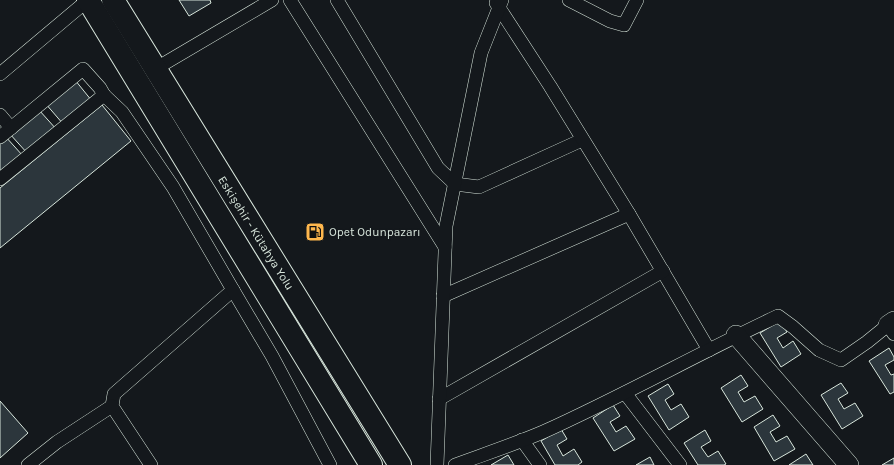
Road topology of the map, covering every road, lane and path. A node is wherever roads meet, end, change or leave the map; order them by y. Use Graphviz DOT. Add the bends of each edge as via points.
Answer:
graph roads {
  1 [pos="88,0"];
  2 [pos="114,0"];
  3 [pos="272,0"];
  4 [pos="290,0"];
  5 [pos="338,0"];
  6 [pos="569,0"];
  7 [pos="637,0"];
  8 [pos="498,2"];
  9 [pos="155,69"];
  10 [pos="0,74"];
  11 [pos="104,95"];
  12 [pos="0,115"];
  13 [pos="11,128"];
  14 [pos="0,137"];
  15 [pos="582,140"];
  16 [pos="0,179"];
  17 [pos="455,184"];
  18 [pos="629,214"];
  19 [pos="445,247"];
  20 [pos="662,271"];
  21 [pos="233,290"];
  22 [pos="443,296"];
  23 [pos="892,327"];
  24 [pos="736,335"];
  25 [pos="709,350"];
  26 [pos="624,393"];
  27 [pos="439,399"];
  28 [pos="112,406"];
  29 [pos="522,440"];
  30 [pos="28,465"];
  31 [pos="151,465"];
  32 [pos="330,465"];
  33 [pos="371,465"];
  34 [pos="400,465"];
  35 [pos="437,465"];
  36 [pos="455,465"];
  37 [pos="540,465"];
  38 [pos="680,465"];
  39 [pos="849,465"];
  1 -- 10 [label="street"];
  1 -- 33 [label="highway, Eskişehir - Kütahya Yolu"];
  2 -- 9 [label="highway, Eskişehir - Kütahya Yolu"];
  3 -- 9 [label="street"];
  4 -- 19 [label="street"];
  5 -- 17 [label="street" via="438,168"];
  6 -- 7 [label="street" via="610,21 624,25"];
  8 -- 15 [label="street"];
  8 -- 17 [label="street" via="481,53"];
  9 -- 34 [label="highway, Eskişehir - Kütahya Yolu"];
  11 -- 13 [label="street" via="83,69"];
  11 -- 16 [label="street"];
  11 -- 21 [label="street" via="122,112 174,187"];
  12 -- 13 [label="street"];
  13 -- 14 [label="street"];
  15 -- 17 [label="street" via="480,187"];
  15 -- 18 [label="street"];
  17 -- 19 [label="street" via="446,226"];
  18 -- 20 [label="street"];
  18 -- 22 [label="street"];
  19 -- 22 [label="street"];
  20 -- 25 [label="street"];
  20 -- 27 [label="street"];
  21 -- 28 [label="street" via="114,394"];
  21 -- 32 [label="street" via="272,356"];
  22 -- 27 [label="street"];
  23 -- 24 [label="street" via="841,360 819,350 778,316"];
  24 -- 25 [label="street"];
  24 -- 39 [label="street"];
  25 -- 26 [label="street"];
  26 -- 29 [label="street"];
  26 -- 38 [label="street"];
  27 -- 35 [label="street"];
  28 -- 30 [label="street" via="57,442"];
  28 -- 31 [label="street"];
  29 -- 36 [label="street"];
  29 -- 37 [label="street"];
}
